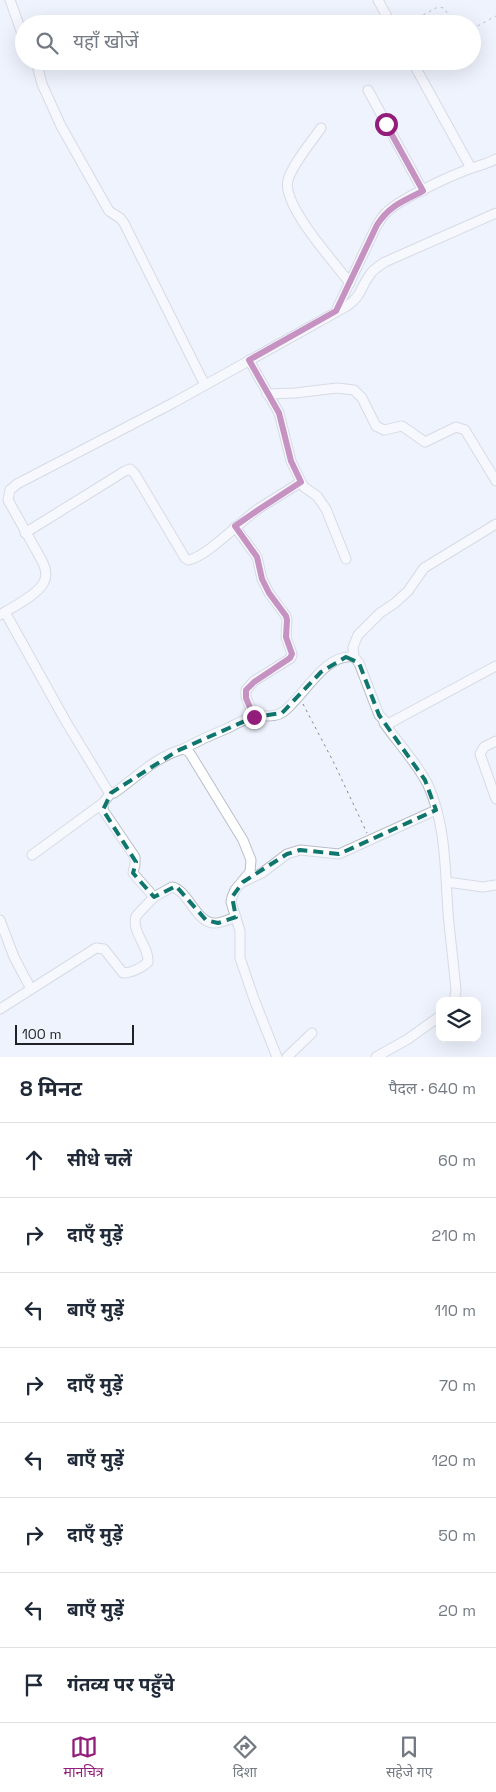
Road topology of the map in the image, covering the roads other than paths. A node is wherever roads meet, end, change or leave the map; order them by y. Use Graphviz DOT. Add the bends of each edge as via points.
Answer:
graph roads {
  1 [pos="10,0"];
  2 [pos="378,0"];
  3 [pos="15,15"];
  4 [pos="386,15"];
  5 [pos="38,70"];
  6 [pos="417,70"];
  7 [pos="368,90"];
  8 [pos="321,128"];
  9 [pos="496,159"];
  10 [pos="471,168"];
  11 [pos="423,191"];
  12 [pos="496,213"];
  13 [pos="350,283"];
  14 [pos="336,311"];
  15 [pos="249,360"];
  16 [pos="205,385"];
  17 [pos="267,394"];
  18 [pos="496,481"];
  19 [pos="301,482"];
  20 [pos="496,524"];
  21 [pos="235,526"];
  22 [pos="26,532"];
  23 [pos="346,559"];
  24 [pos="3,613"];
  25 [pos="354,657"];
  26 [pos="496,666"];
  27 [pos="254,717"];
  28 [pos="384,723"];
  29 [pos="496,741"];
  30 [pos="183,749"];
  31 [pos="111,793"];
  32 [pos="496,799"];
  33 [pos="104,803"];
  34 [pos="436,810"];
  35 [pos="32,855"];
  36 [pos="243,882"];
  37 [pos="447,882"];
  38 [pos="496,885"];
  39 [pos="154,897"];
  40 [pos="236,917"];
  41 [pos="0,920"];
  42 [pos="31,989"];
  43 [pos="455,997"];
  44 [pos="0,1009"];
  45 [pos="436,1019"];
  46 [pos="312,1033"];
  47 [pos="277,1057"];
  48 [pos="287,1057"];
  49 [pos="376,1057"];
  1 -- 3 [label="street"];
  2 -- 4 [label="street"];
  5 -- 16 [label="street" via="61,126 106,207 124,223"];
  6 -- 10 [label="street"];
  7 -- 11 [label="street"];
  8 -- 13 [label="street" via="292,171 287,188 297,213"];
  9 -- 10 [label="street" via="482,167"];
  10 -- 11 [label="street"];
  11 -- 13 [label="street" via="386,212"];
  12 -- 14 [label="street" via="385,262 368,276 359,295"];
  13 -- 14 [label="street"];
  14 -- 15 [label="street"];
  15 -- 16 [label="street"];
  15 -- 17 [label="street"];
  16 -- 22 [label="street" via="16,484 10,490 8,500"];
  17 -- 18 [label="street" via="337,388 354,390 362,398 376,426 384,430 402,426 426,442 456,427 461,428 468,434"];
  17 -- 19 [label="street" via="279,413 291,461"];
  19 -- 21 [label="street"];
  19 -- 23 [label="street" via="326,509"];
  20 -- 25 [label="street" via="424,568 408,592 358,635 353,647"];
  21 -- 22 [label="street" via="203,553 188,560 130,469"];
  21 -- 27 [label="street" via="257,557 265,586 286,616 286,637 292,654 246,690"];
  22 -- 24 [label="street" via="45,567 45,581 36,592"];
  24 -- 31 [label="street"];
  25 -- 27 [label="street" via="346,657 321,672 299,698 278,715"];
  25 -- 28 [label="street"];
  26 -- 28 [label="street" via="390,724"];
  27 -- 30 [label="street"];
  28 -- 34 [label="street" via="425,780"];
  29 -- 32 [label="street" via="484,747 480,754"];
  30 -- 31 [label="street" via="155,761"];
  30 -- 36 [label="street" via="188,751 248,851 251,866"];
  31 -- 33 [label="street"];
  33 -- 35 [label="street"];
  33 -- 39 [label="street" via="103,810 134,857 133,873"];
  34 -- 36 [label="street" via="339,854 293,851"];
  34 -- 37 [label="street" via="444,841"];
  36 -- 40 [label="street" via="232,897"];
  37 -- 38 [label="street" via="483,887"];
  37 -- 43 [label="street"];
  39 -- 40 [label="street" via="176,888 209,922 218,923"];
  39 -- 42 [label="street" via="135,920 148,955 146,964 123,973 104,949 96,948"];
  40 -- 47 [label="street" via="240,931 240,958"];
  41 -- 42 [label="street"];
  42 -- 44 [label="street"];
  45 -- 49 [label="street"];
  46 -- 48 [label="street"];
}
